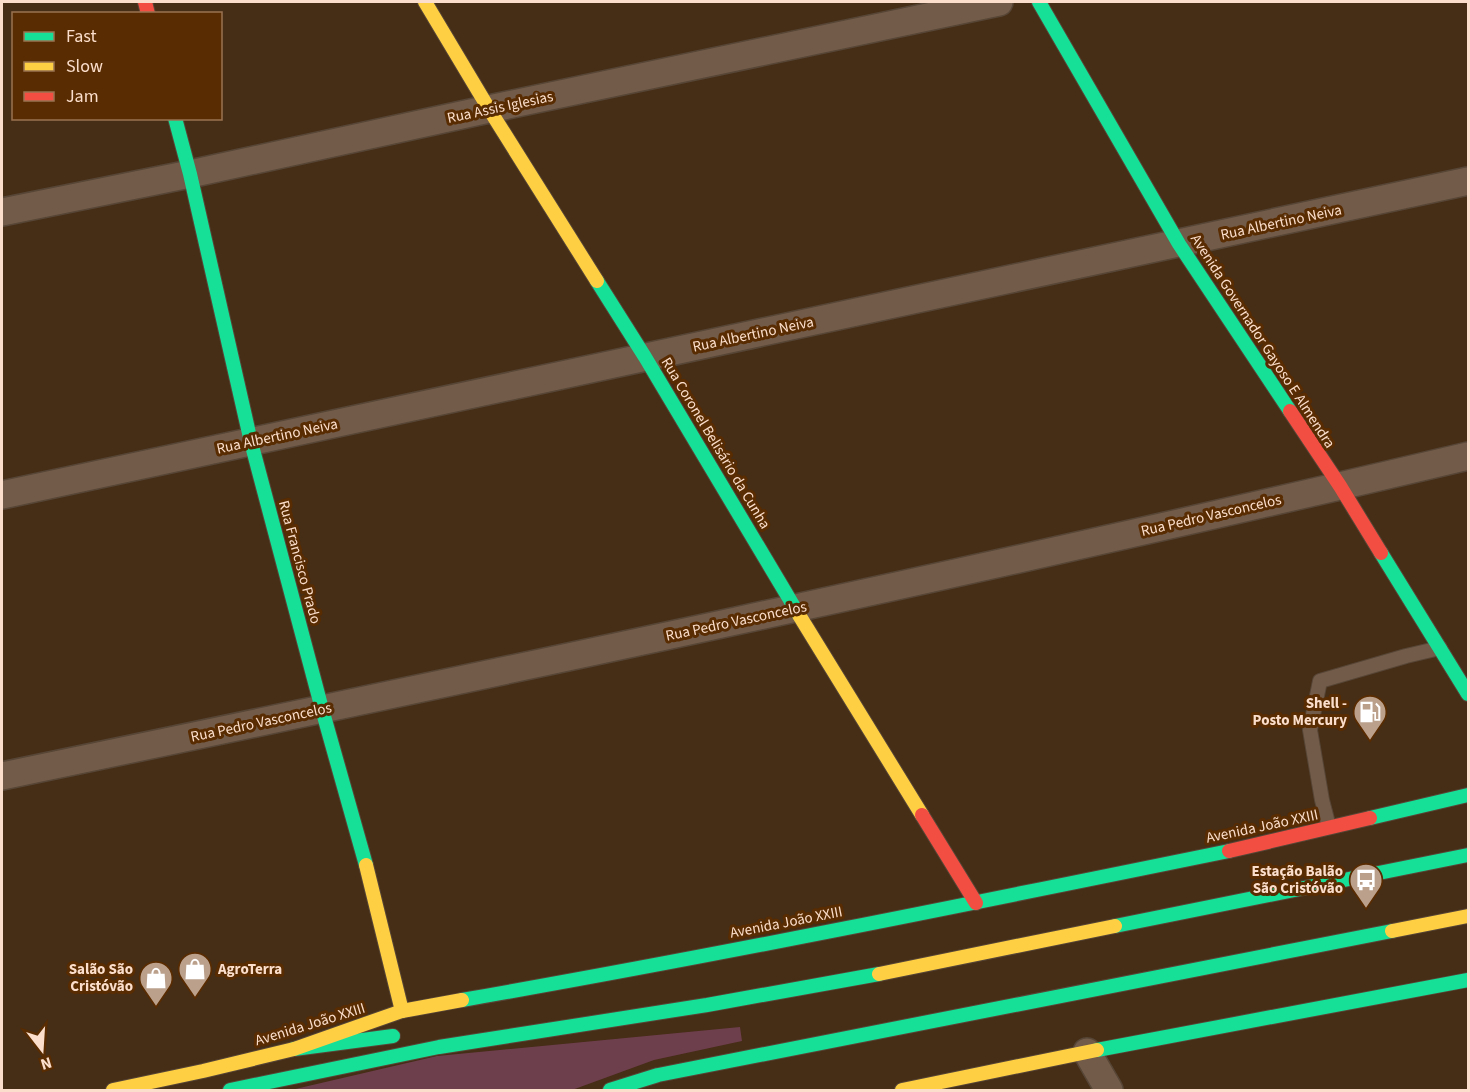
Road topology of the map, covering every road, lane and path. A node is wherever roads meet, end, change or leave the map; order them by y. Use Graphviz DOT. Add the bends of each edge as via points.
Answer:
graph roads {
  1 [pos="425,2"];
  2 [pos="999,2"];
  3 [pos="1039,2"];
  4 [pos="489,109"];
  5 [pos="176,120"];
  6 [pos="190,174"];
  7 [pos="1468,181"];
  8 [pos="2,212"];
  9 [pos="1179,244"];
  10 [pos="645,357"];
  11 [pos="251,442"];
  12 [pos="1468,456"];
  13 [pos="1340,486"];
  14 [pos="2,495"];
  15 [pos="795,608"];
  16 [pos="1440,648"];
  17 [pos="1468,694"];
  18 [pos="322,709"];
  19 [pos="2,776"];
  20 [pos="1468,795"];
  21 [pos="1329,828"];
  22 [pos="1468,855"];
  23 [pos="976,903"];
  24 [pos="1468,916"];
  25 [pos="1468,980"];
  26 [pos="402,1011"];
  27 [pos="542,1017"];
  28 [pos="588,1024"];
  29 [pos="407,1035"];
  30 [pos="294,1049"];
  31 [pos="1087,1052"];
  32 [pos="113,1090"];
  33 [pos="230,1090"];
  34 [pos="610,1090"];
  35 [pos="902,1090"];
  36 [pos="1109,1090"];
  1 -- 4 [label="street, Rua Coronel Belisário da Cunha"];
  2 -- 4 [label="street, Rua Assis Iglesias"];
  3 -- 9 [label="street, Avenida Governador Gayoso E Almendra"];
  4 -- 6 [label="street, Rua Assis Iglesias"];
  4 -- 10 [label="street, Rua Coronel Belisário da Cunha"];
  5 -- 6 [label="street, Rua Francisco Prado"];
  6 -- 8 [label="street, Rua Assis Iglesias"];
  6 -- 11 [label="street, Rua Francisco Prado"];
  7 -- 9 [label="street, Rua Albertino Neiva"];
  9 -- 10 [label="street, Rua Albertino Neiva"];
  9 -- 13 [label="street, Avenida Governador Gayoso E Almendra"];
  10 -- 11 [label="street, Rua Albertino Neiva"];
  10 -- 15 [label="street, Rua Coronel Belisário da Cunha"];
  11 -- 14 [label="street, Rua Albertino Neiva"];
  11 -- 18 [label="street, Rua Francisco Prado"];
  12 -- 13 [label="street, Rua Pedro Vasconcelos"];
  13 -- 15 [label="street, Rua Pedro Vasconcelos"];
  13 -- 16 [label="street, Avenida Governador Gayoso E Almendra"];
  15 -- 18 [label="street, Rua Pedro Vasconcelos"];
  15 -- 23 [label="street, Rua Coronel Belisário da Cunha"];
  16 -- 17 [label="street, Avenida Governador Gayoso E Almendra"];
  16 -- 21 [label="lane" via="1320,681 1310,730"];
  18 -- 19 [label="street, Rua Pedro Vasconcelos"];
  18 -- 26 [label="street, Rua Francisco Prado"];
  20 -- 21 [label="street, Avenida João XXIII"];
  21 -- 23 [label="street, Avenida João XXIII"];
  22 -- 28 [label="street" via="870,976"];
  23 -- 26 [label="street, Avenida João XXIII"];
  24 -- 34 [label="street" via="658,1074"];
  25 -- 31 [label="street"];
  26 -- 30 [label="street, Avenida João XXIII"];
  27 -- 28 [label="street"];
  28 -- 33 [label="street" via="439,1047"];
  29 -- 30 [label="street"];
  30 -- 32 [label="street, Avenida João XXIII"];
  31 -- 35 [label="street"];
  31 -- 36 [label="street"];
}
